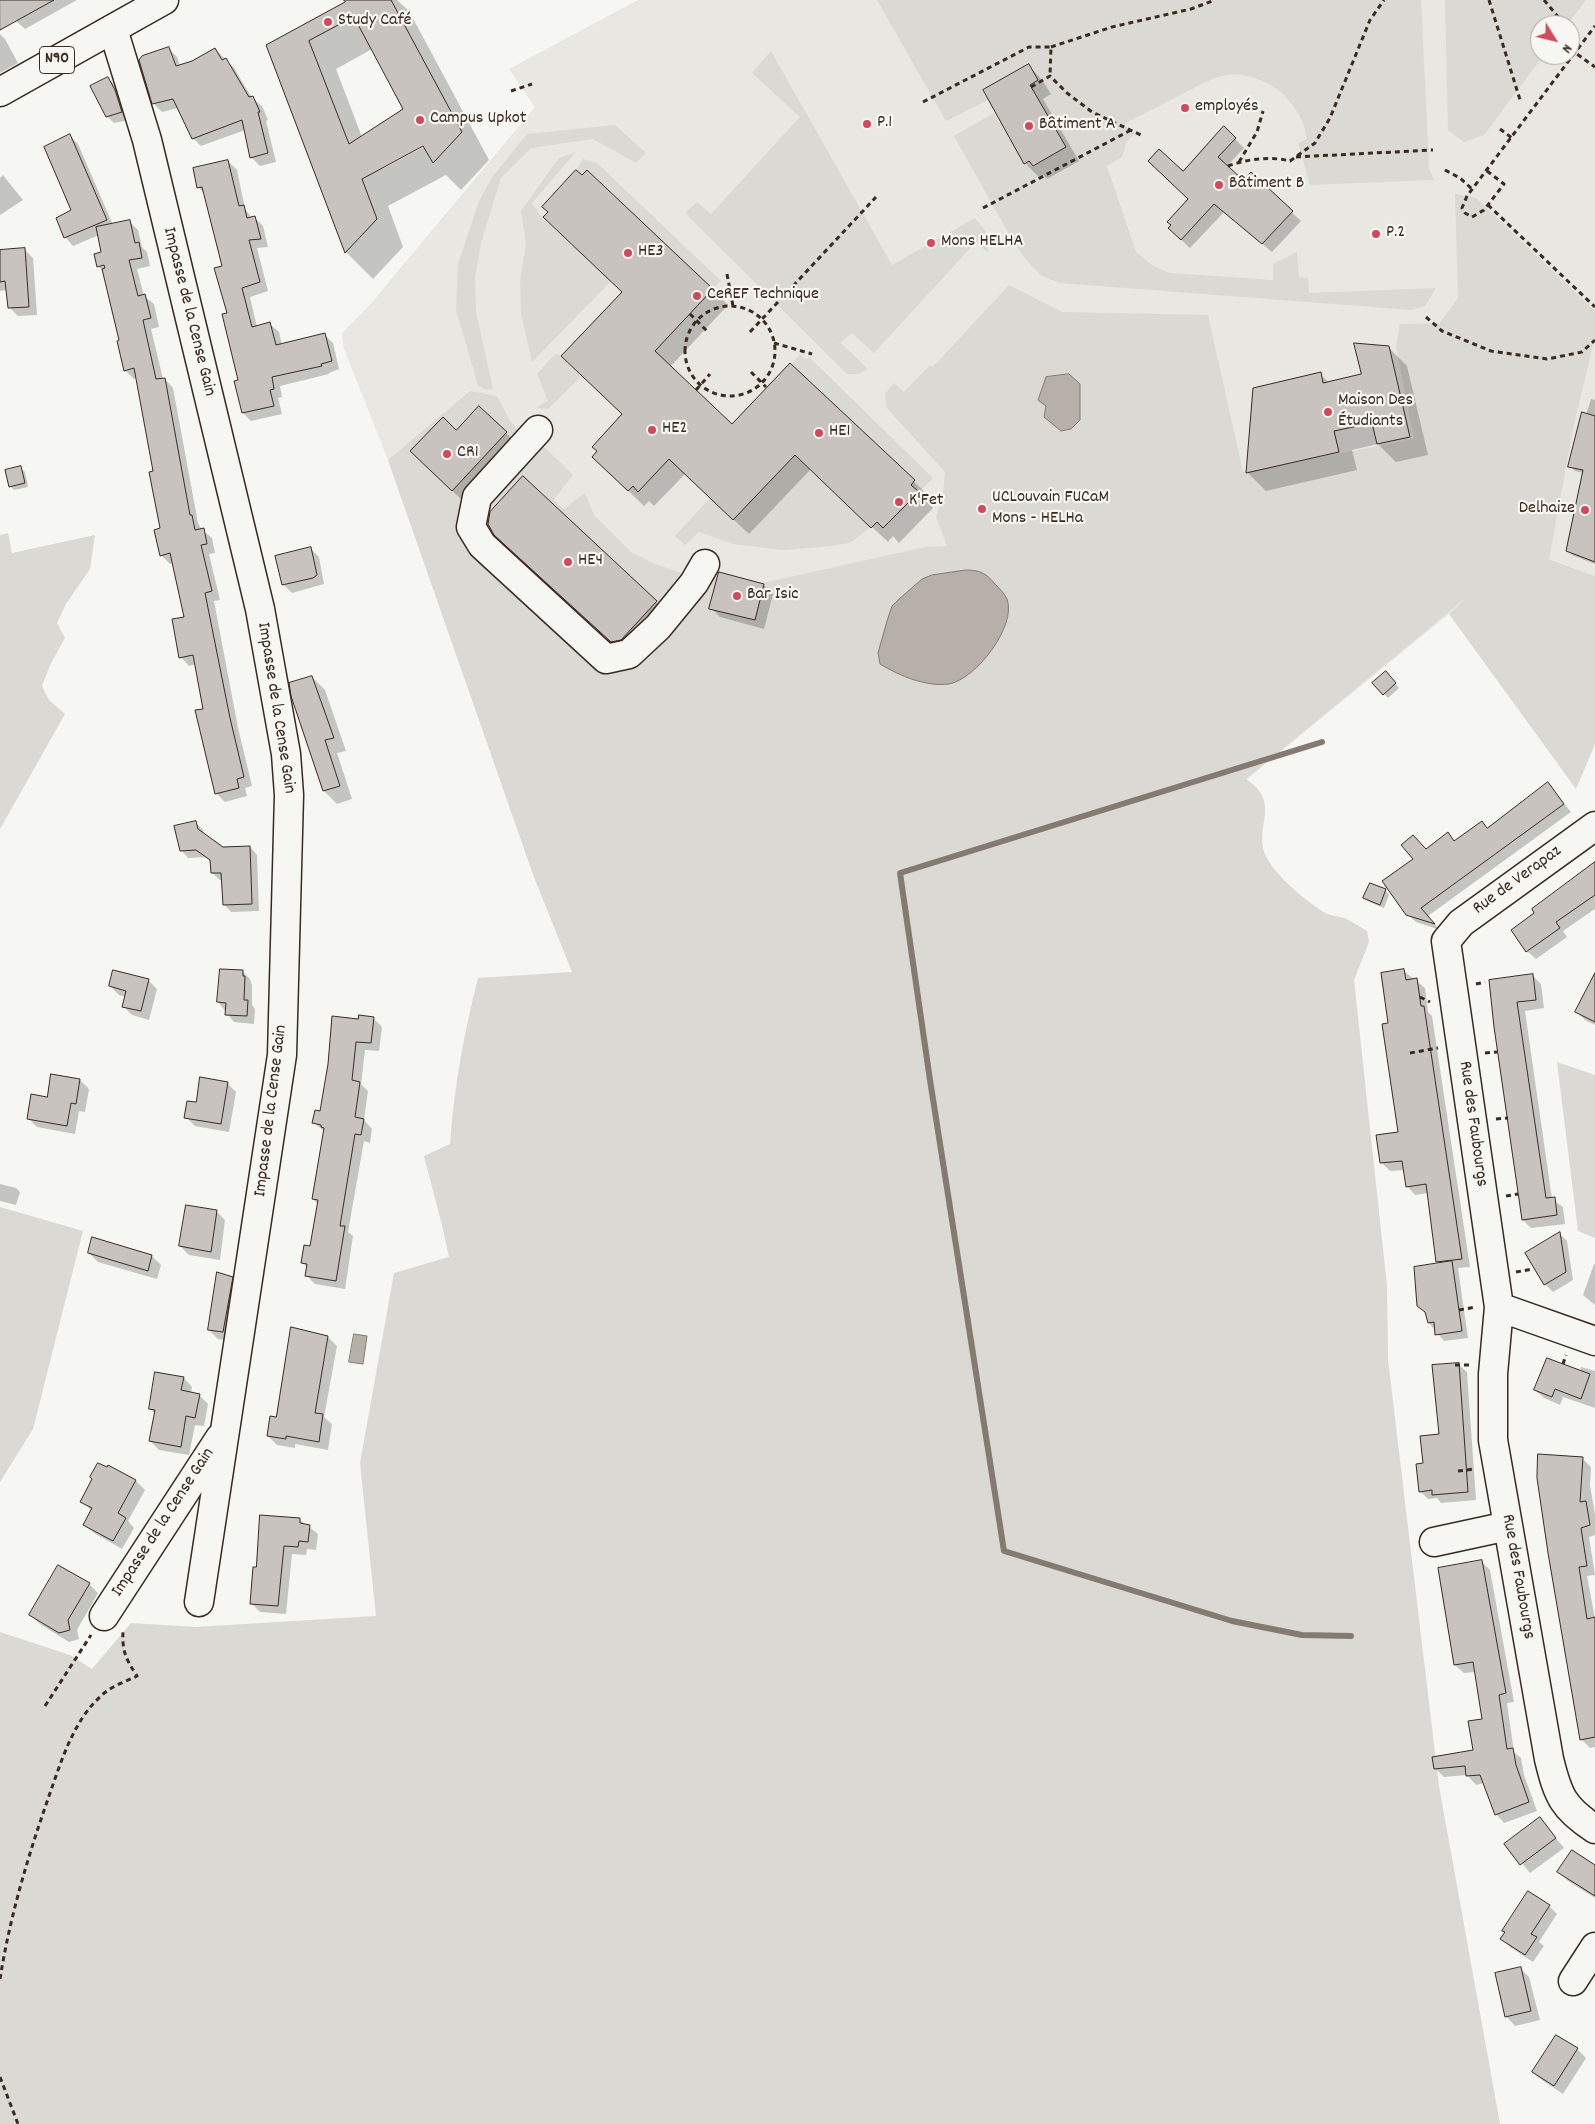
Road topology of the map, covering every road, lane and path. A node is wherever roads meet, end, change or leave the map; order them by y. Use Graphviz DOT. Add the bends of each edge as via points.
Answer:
graph roads {
  1 [pos="164,0"];
  2 [pos="1215,0"];
  3 [pos="1384,0"];
  4 [pos="1490,0"];
  5 [pos="1544,0"];
  6 [pos="1557,15"];
  7 [pos="1595,26"];
  8 [pos="113,29"];
  9 [pos="1580,46"];
  10 [pos="1051,48"];
  11 [pos="1580,56"];
  12 [pos="1566,65"];
  13 [pos="1595,67"];
  14 [pos="1050,76"];
  15 [pos="532,84"];
  16 [pos="1031,87"];
  17 [pos="512,90"];
  18 [pos="0,92"];
  19 [pos="923,102"];
  20 [pos="1521,103"];
  21 [pos="1263,111"];
  22 [pos="1500,129"];
  23 [pos="1131,130"];
  24 [pos="1143,136"];
  25 [pos="1512,138"];
  26 [pos="1433,150"];
  27 [pos="1295,157"];
  28 [pos="1239,162"];
  29 [pos="1228,166"];
  30 [pos="1445,170"];
  31 [pos="1486,171"];
  32 [pos="1472,189"];
  33 [pos="876,197"];
  34 [pos="1488,205"];
  35 [pos="982,208"];
  36 [pos="727,274"];
  37 [pos="733,306"];
  38 [pos="1595,307"];
  39 [pos="690,314"];
  40 [pos="1426,317"];
  41 [pos="762,319"];
  42 [pos="697,320"];
  43 [pos="750,332"];
  44 [pos="709,333"];
  45 [pos="1595,340"];
  46 [pos="774,343"];
  47 [pos="812,354"];
  48 [pos="751,372"];
  49 [pos="710,374"];
  50 [pos="762,383"];
  51 [pos="699,385"];
  52 [pos="766,387"];
  53 [pos="696,390"];
  54 [pos="538,430"];
  55 [pos="704,564"];
  56 [pos="1595,826"];
  57 [pos="1446,941"];
  58 [pos="1460,1044"];
  59 [pos="1410,1053"];
  60 [pos="1499,1308"];
  61 [pos="1595,1341"];
  62 [pos="225,1430"];
  63 [pos="1508,1526"];
  64 [pos="1434,1542"];
  65 [pos="199,1602"];
  66 [pos="113,1622"];
  67 [pos="45,1706"];
  68 [pos="1595,1829"];
  69 [pos="1595,1948"];
  70 [pos="0,1979"];
  71 [pos="1573,1981"];
  72 [pos="0,2076"];
  73 [pos="18,2124"];
  1 -- 8 [label="street, N90"];
  2 -- 10 [label="path" via="1191,9 1112,27"];
  3 -- 27 [label="path" via="1370,20 1330,118 1315,143"];
  4 -- 20 [label="path"];
  5 -- 6 [label="path"];
  7 -- 9 [label="path"];
  8 -- 18 [label="street, N90"];
  8 -- 62 [label="street, Impasse de la Cense Gain" via="147,140 260,609 286,754 282,1054"];
  10 -- 14 [label="path"];
  10 -- 19 [label="path" via="1029,47"];
  11 -- 13 [label="path"];
  12 -- 25 [label="path"];
  14 -- 16 [label="path"];
  14 -- 23 [label="path" via="1092,112"];
  15 -- 17 [label="path"];
  21 -- 28 [label="path" via="1257,132"];
  22 -- 25 [label="path"];
  23 -- 24 [label="path"];
  23 -- 35 [label="path"];
  25 -- 31 [label="path"];
  26 -- 27 [label="path"];
  27 -- 28 [label="path" via="1290,161 1277,158"];
  28 -- 29 [label="path"];
  30 -- 32 [label="path"];
  31 -- 32 [label="path"];
  31 -- 34 [label="path" via="1504,184"];
  32 -- 34 [label="path" via="1463,203 1465,213 1477,215"];
  33 -- 41 [label="path"];
  34 -- 38 [label="path"];
  36 -- 37 [label="path"];
  37 -- 41 [label="path" via="748,309"];
  37 -- 42 [label="path" via="711,310"];
  39 -- 42 [label="path"];
  40 -- 45 [label="path" via="1442,331 1491,351 1547,359 1582,352"];
  41 -- 43 [label="path"];
  41 -- 46 [label="path"];
  42 -- 44 [label="path"];
  42 -- 51 [label="path" via="686,338 684,351 691,376"];
  46 -- 47 [label="path"];
  46 -- 50 [label="path" via="773,365"];
  48 -- 50 [label="path"];
  49 -- 51 [label="path"];
  50 -- 51 [label="path" via="753,391 732,397 710,393"];
  50 -- 52 [label="path"];
  51 -- 53 [label="path"];
  54 -- 55 [label="street" via="477,497 471,527 482,545 606,659 629,654 658,627 694,583"];
  56 -- 57 [label="street, Rue de Verapaz" via="1461,923"];
  57 -- 58 [label="street, Rue des Faubourgs"];
  58 -- 59 [label="path"];
  58 -- 60 [label="street, Rue des Faubourgs"];
  60 -- 61 [label="street"];
  60 -- 63 [label="street, Rue des Faubourgs" via="1493,1440"];
  62 -- 65 [label="street, Impasse de la Cense Gain"];
  62 -- 66 [label="street, Impasse de la Cense Gain"];
  63 -- 64 [label="street"];
  63 -- 68 [label="street, Rue des Faubourgs" via="1555,1785 1563,1802 1578,1818"];
  66 -- 67 [label="path"];
  66 -- 70 [label="path" via="126,1660 137,1676 113,1686 100,1696 75,1730 60,1764 20,1887"];
  69 -- 71 [label="street"];
  72 -- 73 [label="path"];
}
